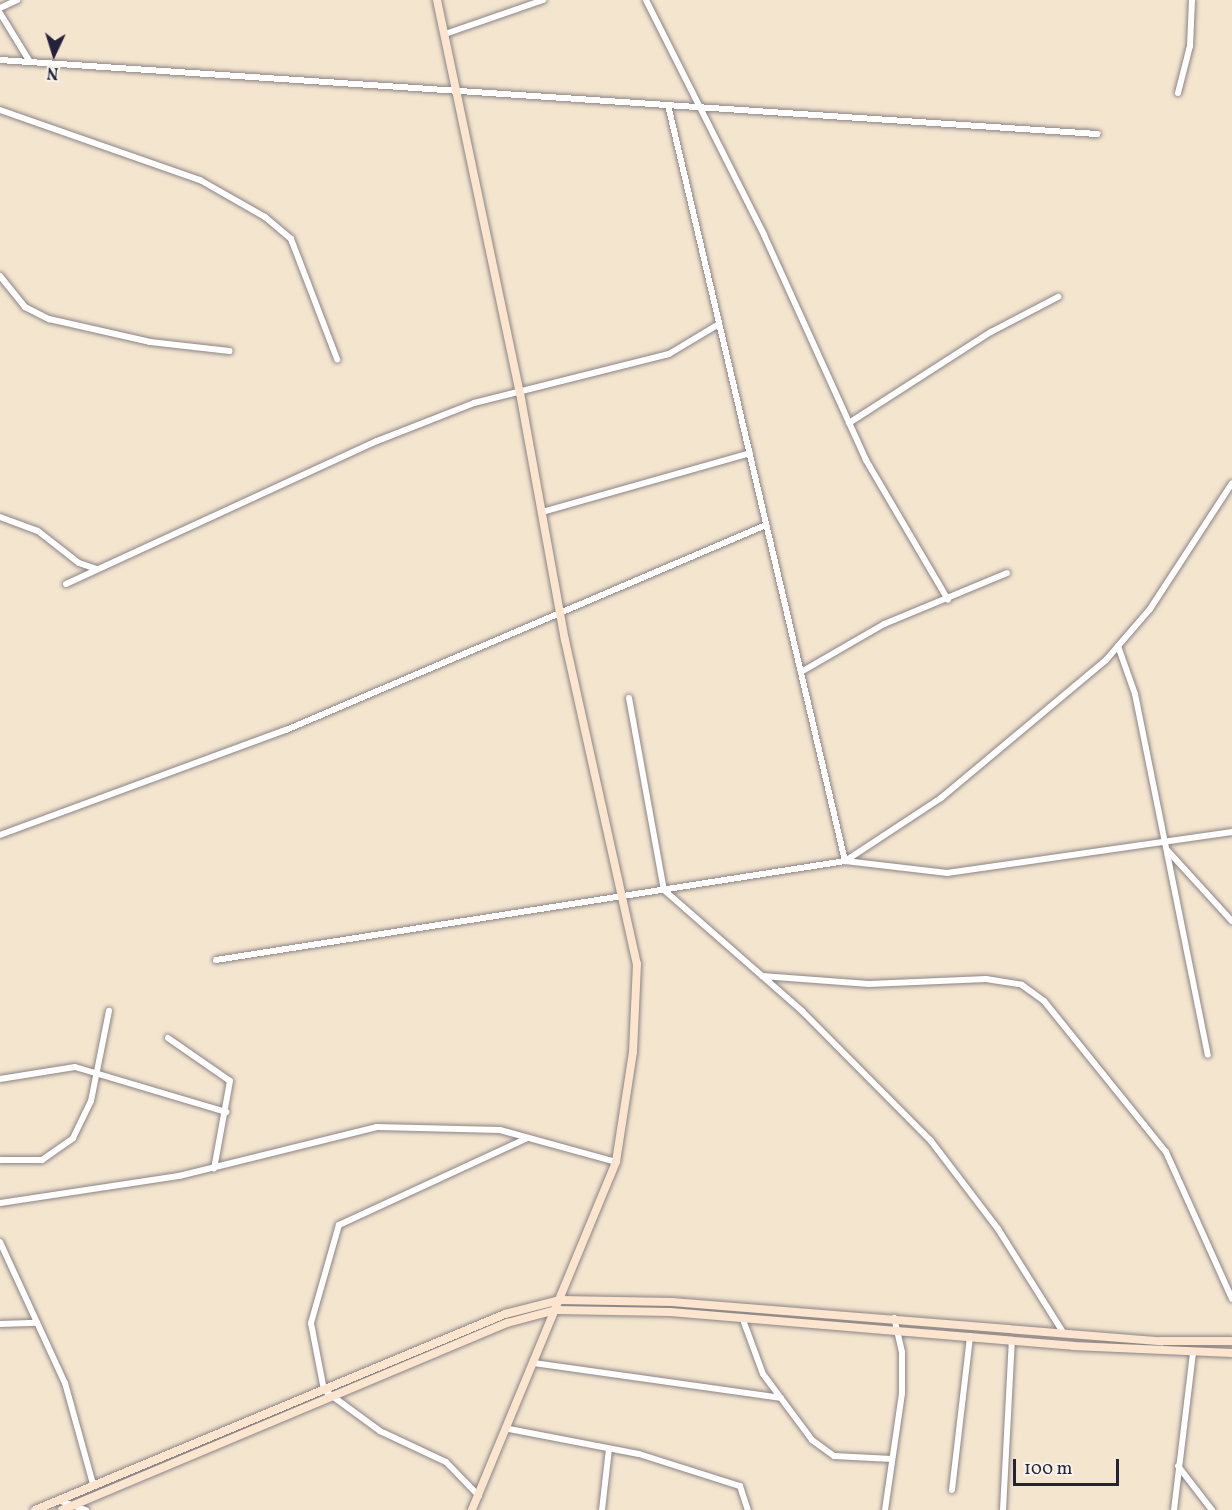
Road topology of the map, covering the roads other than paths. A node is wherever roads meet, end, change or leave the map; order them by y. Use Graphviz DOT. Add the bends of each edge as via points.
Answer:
graph roads {
  1 [pos="17,0"];
  2 [pos="438,0"];
  3 [pos="543,0"];
  4 [pos="646,0"];
  5 [pos="1192,0"];
  6 [pos="0,8"];
  7 [pos="0,13"];
  8 [pos="445,34"];
  9 [pos="0,60"];
  10 [pos="30,62"];
  11 [pos="457,90"];
  12 [pos="1178,93"];
  13 [pos="668,105"];
  14 [pos="701,107"];
  15 [pos="0,110"];
  16 [pos="1098,134"];
  17 [pos="0,276"];
  18 [pos="1058,297"];
  19 [pos="719,324"];
  20 [pos="229,351"];
  21 [pos="337,358"];
  22 [pos="520,393"];
  23 [pos="849,423"];
  24 [pos="750,453"];
  25 [pos="1232,483"];
  26 [pos="542,512"];
  27 [pos="0,517"];
  28 [pos="766,525"];
  29 [pos="96,569"];
  30 [pos="1007,573"];
  31 [pos="66,584"];
  32 [pos="948,600"];
  33 [pos="560,611"];
  34 [pos="1118,646"];
  35 [pos="801,672"];
  36 [pos="629,698"];
  37 [pos="1232,832"];
  38 [pos="0,835"];
  39 [pos="1164,839"];
  40 [pos="1167,850"];
  41 [pos="845,861"];
  42 [pos="664,890"];
  43 [pos="620,896"];
  44 [pos="1232,921"];
  45 [pos="216,960"];
  46 [pos="761,975"];
  47 [pos="109,1011"];
  48 [pos="168,1038"];
  49 [pos="1208,1055"];
  50 [pos="95,1073"];
  51 [pos="0,1079"];
  52 [pos="226,1112"];
  53 [pos="528,1138"];
  54 [pos="0,1160"];
  55 [pos="616,1162"];
  56 [pos="214,1168"];
  57 [pos="0,1203"];
  58 [pos="0,1242"];
  59 [pos="1232,1299"];
  60 [pos="560,1300"];
  61 [pos="556,1310"];
  62 [pos="742,1317"];
  63 [pos="894,1317"];
  64 [pos="37,1323"];
  65 [pos="0,1324"];
  66 [pos="900,1328"];
  67 [pos="1064,1334"];
  68 [pos="970,1335"];
  69 [pos="1012,1339"];
  70 [pos="1232,1341"];
  71 [pos="1193,1352"];
  72 [pos="1232,1353"];
  73 [pos="533,1363"];
  74 [pos="324,1390"];
  75 [pos="333,1398"];
  76 [pos="781,1398"];
  77 [pos="509,1429"];
  78 [pos="609,1449"];
  79 [pos="892,1459"];
  80 [pos="1178,1466"];
  81 [pos="93,1484"];
  82 [pos="952,1490"];
  83 [pos="479,1496"];
  84 [pos="58,1500"];
  85 [pos="66,1508"];
  86 [pos="35,1510"];
  87 [pos="86,1510"];
  88 [pos="472,1510"];
  89 [pos="602,1510"];
  90 [pos="748,1510"];
  91 [pos="885,1510"];
  92 [pos="1003,1510"];
  93 [pos="1174,1510"];
  94 [pos="1212,1510"];
  1 -- 6 [label="street"];
  2 -- 8 [label="main road"];
  3 -- 8 [label="street"];
  4 -- 14 [label="street"];
  5 -- 12 [label="street" via="1190,46"];
  7 -- 10 [label="street"];
  8 -- 11 [label="main road"];
  9 -- 10 [label="street"];
  10 -- 11 [label="street"];
  11 -- 13 [label="street"];
  11 -- 22 [label="main road"];
  13 -- 14 [label="street"];
  13 -- 19 [label="street"];
  14 -- 16 [label="street"];
  14 -- 23 [label="street"];
  15 -- 21 [label="street" via="200,180 265,217 291,239"];
  17 -- 20 [label="street" via="25,307 49,319 150,342"];
  18 -- 23 [label="street" via="991,332"];
  19 -- 22 [label="street" via="669,354"];
  19 -- 24 [label="street"];
  22 -- 26 [label="main road"];
  22 -- 29 [label="street" via="474,403 376,441"];
  23 -- 32 [label="street"];
  24 -- 26 [label="street"];
  24 -- 28 [label="street"];
  25 -- 34 [label="street" via="1150,609"];
  26 -- 33 [label="main road"];
  27 -- 29 [label="street" via="38,531 79,563"];
  28 -- 33 [label="street"];
  28 -- 35 [label="street"];
  29 -- 31 [label="street"];
  30 -- 32 [label="street"];
  32 -- 35 [label="street" via="884,624"];
  33 -- 38 [label="street" via="286,730"];
  33 -- 43 [label="main road"];
  34 -- 39 [label="street" via="1135,694"];
  34 -- 41 [label="street" via="1011,743 901,828"];
  35 -- 41 [label="street"];
  36 -- 42 [label="street"];
  37 -- 39 [label="street"];
  39 -- 40 [label="street"];
  39 -- 41 [label="street" via="947,873"];
  40 -- 44 [label="street"];
  40 -- 49 [label="street"];
  41 -- 42 [label="street"];
  42 -- 43 [label="street"];
  42 -- 46 [label="street"];
  43 -- 45 [label="street"];
  43 -- 55 [label="main road" via="637,964 637,1005"];
  46 -- 59 [label="street" via="869,984 986,979 1022,985 1044,1001 1166,1152"];
  46 -- 67 [label="street" via="931,1141 998,1229"];
  47 -- 50 [label="street"];
  48 -- 52 [label="street" via="230,1081"];
  50 -- 51 [label="street" via="62,1067"];
  50 -- 52 [label="street"];
  50 -- 54 [label="street" via="91,1101 73,1138 42,1160"];
  52 -- 56 [label="street"];
  53 -- 55 [label="street"];
  53 -- 56 [label="street" via="500,1130 377,1127"];
  53 -- 74 [label="street" via="339,1225 311,1323"];
  55 -- 60 [label="main road"];
  56 -- 57 [label="street"];
  58 -- 64 [label="street"];
  60 -- 61 [label="main road"];
  60 -- 63 [label="main road"];
  60 -- 74 [label="main road" via="505,1314"];
  61 -- 62 [label="main road"];
  61 -- 73 [label="main road"];
  61 -- 75 [label="main road" via="507,1323"];
  62 -- 66 [label="main road"];
  62 -- 76 [label="street" via="750,1349"];
  63 -- 66 [label="street"];
  63 -- 67 [label="main road"];
  64 -- 65 [label="street"];
  64 -- 81 [label="street" via="65,1383"];
  66 -- 68 [label="main road"];
  66 -- 79 [label="street" via="902,1393"];
  67 -- 70 [label="main road"];
  68 -- 69 [label="main road"];
  68 -- 82 [label="street"];
  69 -- 71 [label="main road"];
  69 -- 92 [label="street"];
  71 -- 72 [label="main road"];
  71 -- 80 [label="street"];
  73 -- 76 [label="street"];
  73 -- 77 [label="main road"];
  74 -- 75 [label="street"];
  74 -- 81 [label="main road"];
  75 -- 83 [label="street" via="380,1431 446,1462"];
  75 -- 85 [label="main road"];
  76 -- 79 [label="street" via="812,1440 834,1456"];
  77 -- 78 [label="street"];
  77 -- 83 [label="main road"];
  78 -- 89 [label="street"];
  78 -- 90 [label="street" via="740,1486"];
  79 -- 91 [label="street"];
  80 -- 93 [label="street"];
  80 -- 94 [label="street"];
  81 -- 84 [label="main road"];
  83 -- 88 [label="main road"];
  84 -- 85 [label="street"];
  84 -- 86 [label="main road"];
  85 -- 87 [label="street"];
}
